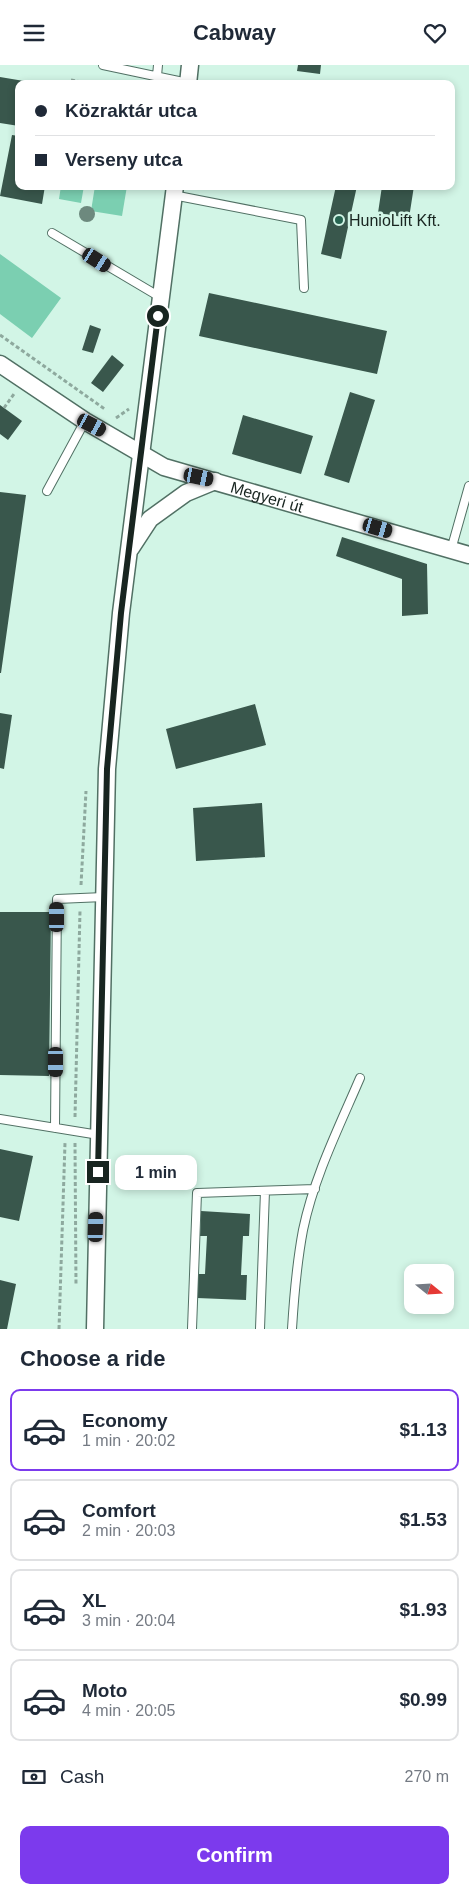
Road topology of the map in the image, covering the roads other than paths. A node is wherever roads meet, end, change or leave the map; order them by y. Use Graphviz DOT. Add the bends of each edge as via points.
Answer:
graph roads {
  1 [pos="103,65"];
  2 [pos="158,65"];
  3 [pos="190,65"];
  4 [pos="157,76"];
  5 [pos="175,80"];
  6 [pos="188,80"];
  7 [pos="174,191"];
  8 [pos="52,233"];
  9 [pos="304,289"];
  10 [pos="160,297"];
  11 [pos="0,364"];
  12 [pos="85,421"];
  13 [pos="140,451"];
  14 [pos="215,481"];
  15 [pos="469,486"];
  16 [pos="47,491"];
  17 [pos="451,550"];
  18 [pos="128,552"];
  19 [pos="469,555"];
  20 [pos="104,897"];
  21 [pos="360,1078"];
  22 [pos="0,1119"];
  23 [pos="56,1128"];
  24 [pos="99,1135"];
  25 [pos="315,1189"];
  26 [pos="265,1191"];
  27 [pos="95,1329"];
  28 [pos="192,1329"];
  29 [pos="260,1329"];
  30 [pos="292,1329"];
  1 -- 4 [label="lane"];
  2 -- 4 [label="lane"];
  3 -- 6 [label="street"];
  4 -- 5 [label="lane"];
  7 -- 9 [label="lane" via="301,220"];
  7 -- 10 [label="street"];
  8 -- 10 [label="lane"];
  10 -- 13 [label="street"];
  11 -- 12 [label="street, Megyeri út"];
  12 -- 13 [label="street, Megyeri út"];
  12 -- 16 [label="lane"];
  13 -- 14 [label="street, Megyeri út" via="164,467"];
  13 -- 18 [label="street"];
  14 -- 17 [label="street, Megyeri út"];
  14 -- 18 [label="street" via="186,493 150,519"];
  15 -- 17 [label="lane"];
  17 -- 19 [label="street, Megyeri út"];
  18 -- 20 [label="street" via="107,769"];
  20 -- 23 [label="lane" via="57,899"];
  20 -- 24 [label="street"];
  21 -- 25 [label="lane"];
  22 -- 23 [label="lane"];
  23 -- 24 [label="lane"];
  24 -- 27 [label="street"];
  25 -- 26 [label="lane"];
  25 -- 30 [label="lane" via="304,1229"];
  26 -- 28 [label="lane" via="196,1193"];
  26 -- 29 [label="lane"];
}
